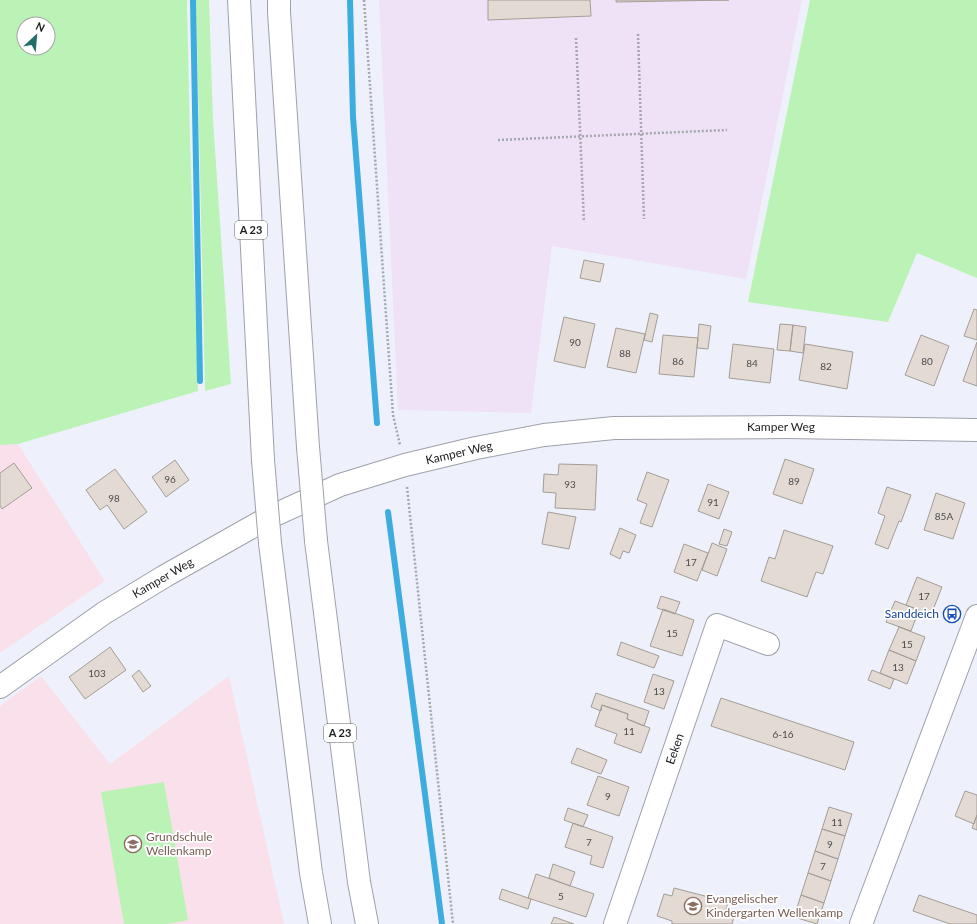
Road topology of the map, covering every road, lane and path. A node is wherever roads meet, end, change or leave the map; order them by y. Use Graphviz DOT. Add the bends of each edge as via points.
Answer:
graph roads {
  1 [pos="239,0"];
  2 [pos="279,0"];
  3 [pos="364,0"];
  4 [pos="638,34"];
  5 [pos="576,38"];
  6 [pos="728,130"];
  7 [pos="642,134"];
  8 [pos="581,137"];
  9 [pos="498,140"];
  10 [pos="644,219"];
  11 [pos="584,222"];
  12 [pos="977,430"];
  13 [pos="404,465"];
  14 [pos="977,616"];
  15 [pos="768,644"];
  16 [pos="0,686"];
  17 [pos="320,924"];
  18 [pos="367,924"];
  19 [pos="454,924"];
  20 [pos="614,924"];
  21 [pos="861,924"];
  1 -- 17 [label="main road, A 23, bridge" via="263,460 270,543 311,873"];
  2 -- 18 [label="main road, A 23, bridge" via="316,541 359,882"];
  3 -- 13 [label="path" via="393,415"];
  4 -- 7 [label="path"];
  5 -- 8 [label="path"];
  6 -- 7 [label="path"];
  7 -- 8 [label="path"];
  7 -- 10 [label="path"];
  8 -- 9 [label="path"];
  8 -- 11 [label="path"];
  12 -- 13 [label="main road, Kamper Weg" via="614,428 544,435"];
  13 -- 16 [label="main road, Kamper Weg" via="340,485 266,519 104,613"];
  13 -- 19 [label="path"];
  14 -- 21 [label="main road"];
  15 -- 20 [label="main road, Eeken" via="717,626"];
}
